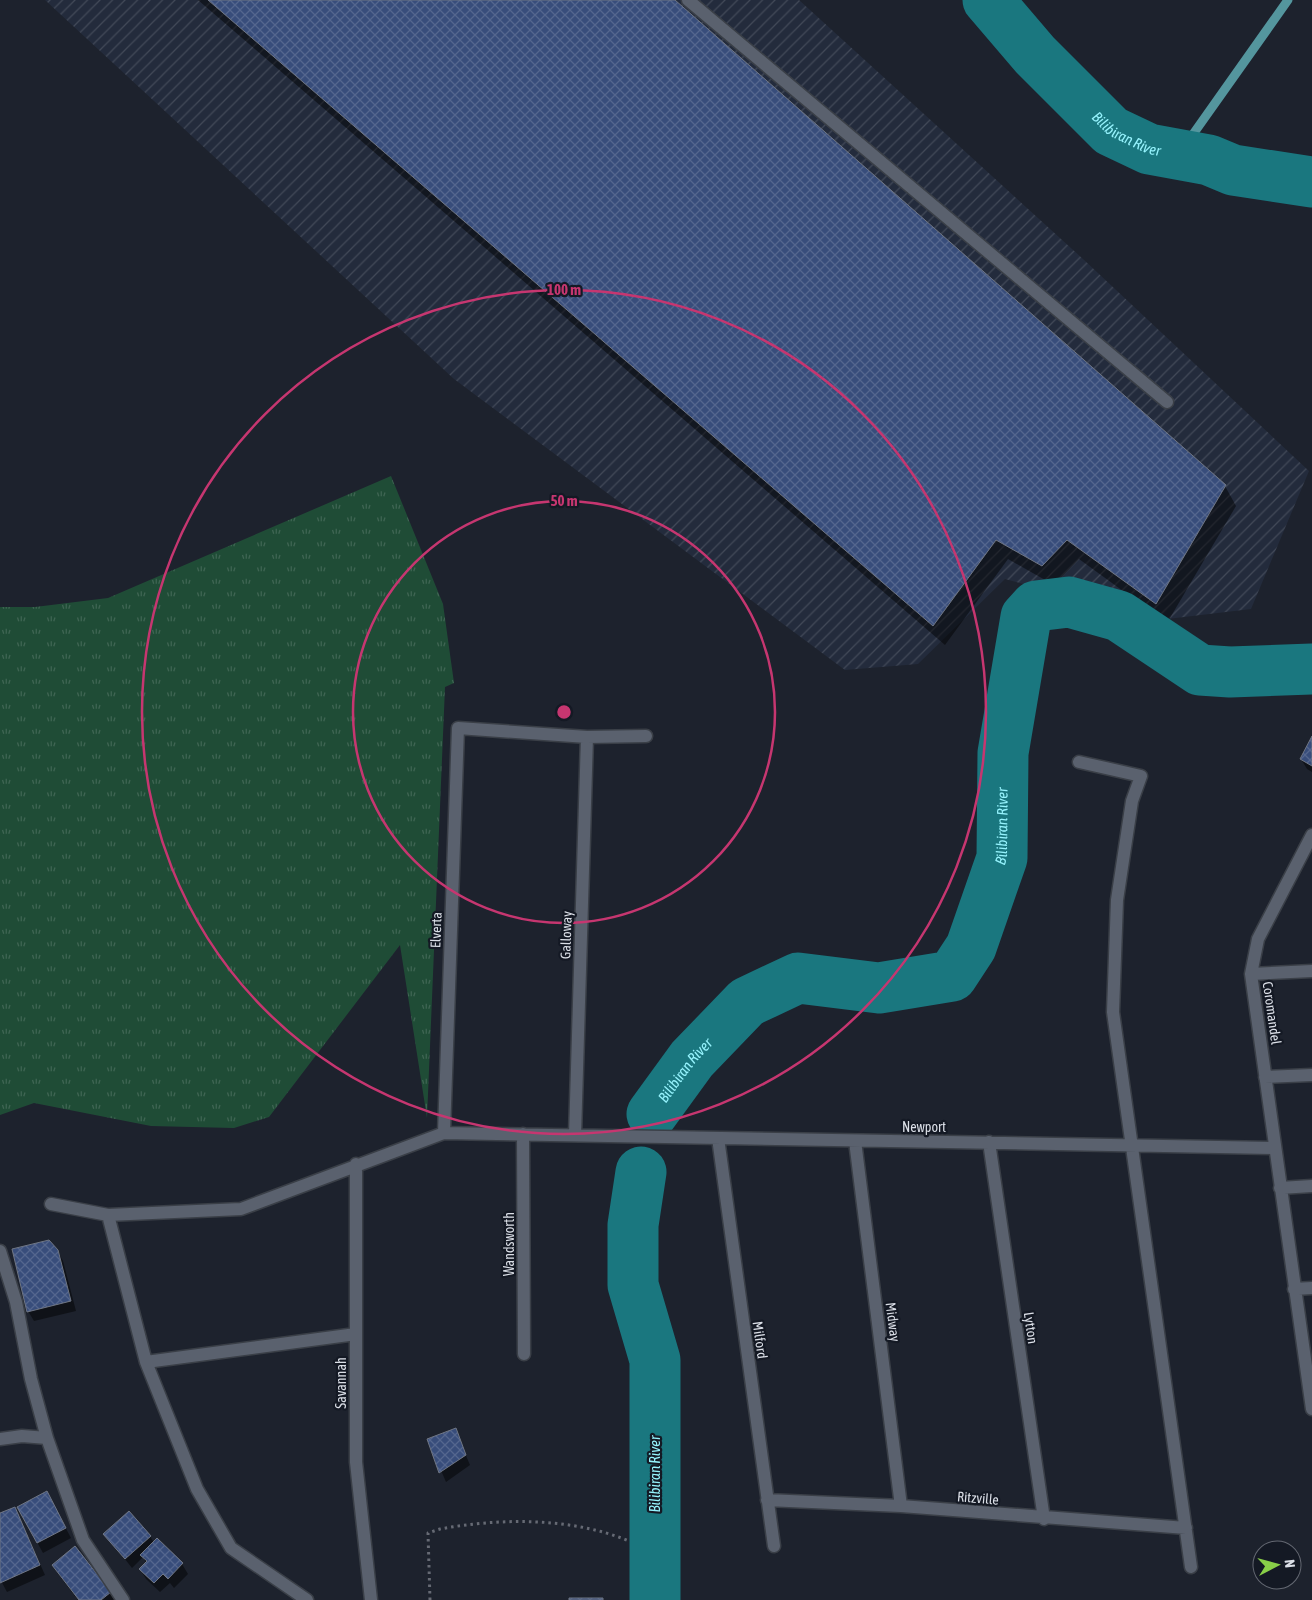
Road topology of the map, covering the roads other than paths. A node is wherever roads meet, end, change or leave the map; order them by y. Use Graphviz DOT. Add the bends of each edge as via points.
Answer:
graph roads {
  1 [pos="688,0"];
  2 [pos="1167,402"];
  3 [pos="646,736"];
  4 [pos="588,737"];
  5 [pos="1079,762"];
  6 [pos="1312,835"];
  7 [pos="1312,858"];
  8 [pos="1299,859"];
  9 [pos="1312,971"];
  10 [pos="1251,974"];
  11 [pos="1312,1075"];
  12 [pos="1265,1077"];
  13 [pos="444,1133"];
  14 [pos="523,1134"];
  15 [pos="575,1135"];
  16 [pos="718,1138"];
  17 [pos="854,1141"];
  18 [pos="988,1142"];
  19 [pos="1130,1146"];
  20 [pos="1274,1148"];
  21 [pos="356,1164"];
  22 [pos="1312,1186"];
  23 [pos="1280,1188"];
  24 [pos="51,1204"];
  25 [pos="108,1215"];
  26 [pos="0,1251"];
  27 [pos="1312,1288"];
  28 [pos="1294,1289"];
  29 [pos="356,1334"];
  30 [pos="524,1354"];
  31 [pos="146,1362"];
  32 [pos="1310,1389"];
  33 [pos="1312,1409"];
  34 [pos="47,1438"];
  35 [pos="0,1439"];
  36 [pos="767,1500"];
  37 [pos="901,1506"];
  38 [pos="1044,1519"];
  39 [pos="1186,1528"];
  40 [pos="774,1546"];
  41 [pos="1192,1567"];
  42 [pos="123,1600"];
  43 [pos="307,1600"];
  44 [pos="371,1600"];
  1 -- 2 [label="street"];
  3 -- 4 [label="street"];
  4 -- 13 [label="street, Elverta" via="458,728"];
  4 -- 15 [label="street, Galloway"];
  5 -- 19 [label="street" via="1141,776 1132,801 1117,900 1113,1012"];
  6 -- 8 [label="street, Coromandel"];
  7 -- 8 [label="street"];
  8 -- 10 [label="street, Coromandel" via="1258,939"];
  9 -- 10 [label="street"];
  10 -- 12 [label="street, Coromandel"];
  11 -- 12 [label="street"];
  12 -- 20 [label="street, Coromandel"];
  13 -- 14 [label="street, Newport"];
  13 -- 21 [label="street"];
  14 -- 15 [label="street, Newport"];
  14 -- 30 [label="street, Wandsworth"];
  15 -- 16 [label="street, Newport"];
  16 -- 17 [label="street, Newport"];
  16 -- 36 [label="street, Milford"];
  17 -- 18 [label="street, Newport"];
  17 -- 37 [label="street, Midway"];
  18 -- 19 [label="street, Newport"];
  18 -- 38 [label="street, Lytton"];
  19 -- 20 [label="street, Newport"];
  19 -- 39 [label="street"];
  20 -- 23 [label="street, Coromandel"];
  21 -- 25 [label="street" via="241,1209"];
  21 -- 29 [label="street, Savannah"];
  22 -- 23 [label="street"];
  23 -- 28 [label="street, Coromandel"];
  24 -- 25 [label="street"];
  25 -- 31 [label="street"];
  26 -- 34 [label="street" via="16,1302"];
  27 -- 28 [label="street"];
  28 -- 32 [label="street, Coromandel"];
  29 -- 31 [label="street"];
  29 -- 44 [label="street, Savannah" via="356,1462"];
  31 -- 43 [label="street" via="197,1489 231,1548"];
  32 -- 33 [label="street, Coromandel"];
  34 -- 35 [label="street" via="22,1436"];
  34 -- 42 [label="street" via="83,1540"];
  36 -- 37 [label="street, Ritzville"];
  36 -- 40 [label="street, Milford"];
  37 -- 38 [label="street, Ritzville"];
  38 -- 39 [label="street, Ritzville"];
  39 -- 41 [label="street"];
}
